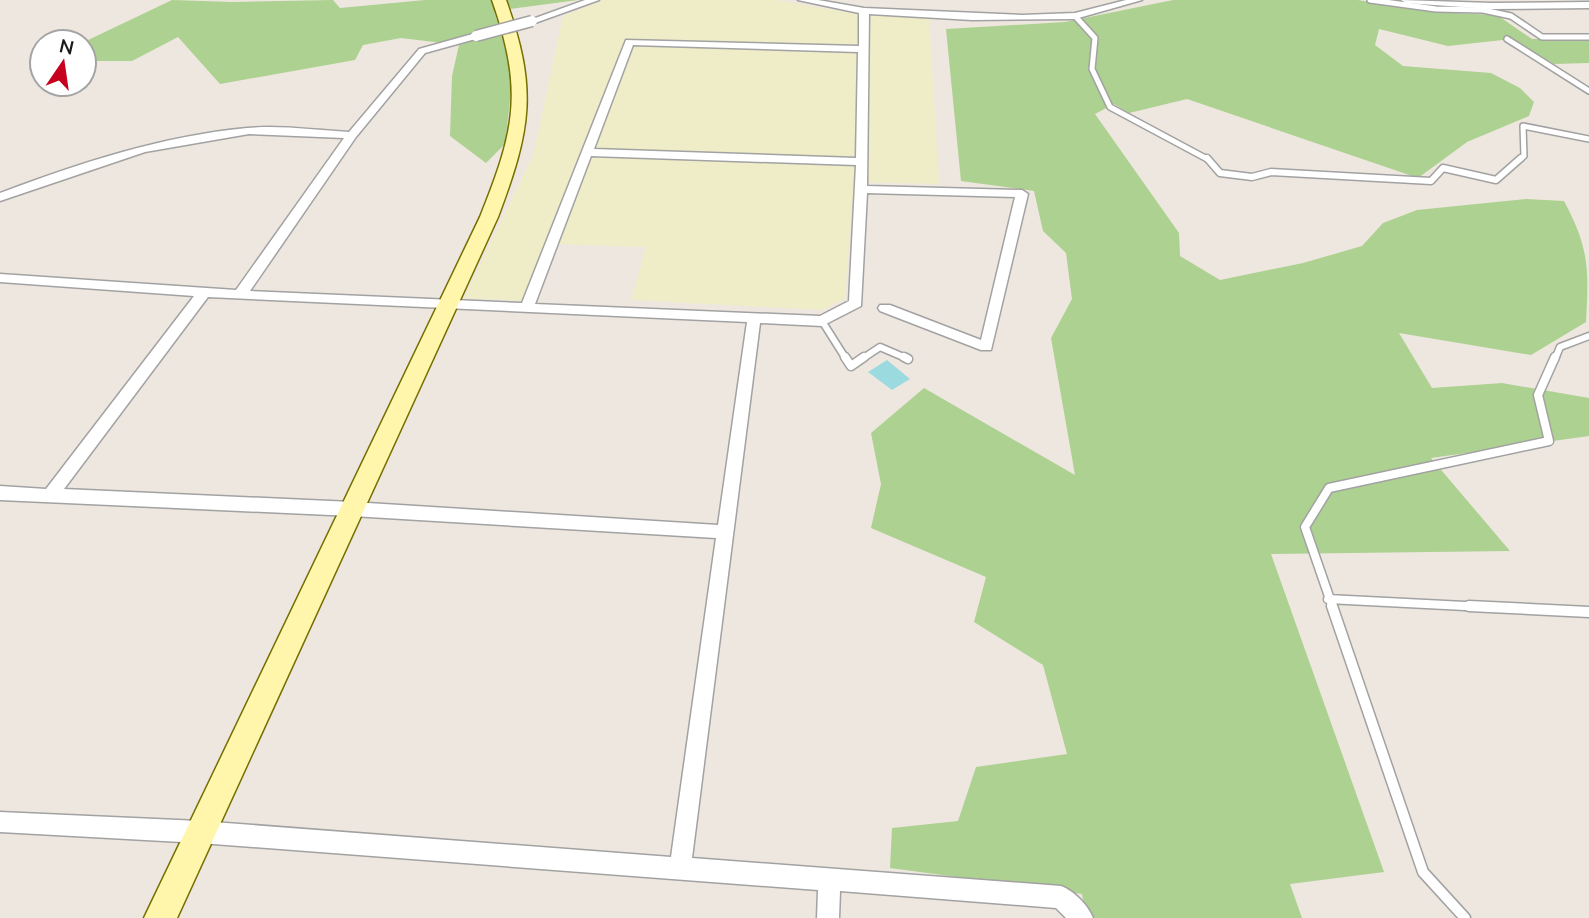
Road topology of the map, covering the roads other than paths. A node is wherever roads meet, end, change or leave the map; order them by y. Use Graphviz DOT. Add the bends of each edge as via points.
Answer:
graph roads {
  1 [pos="499,0"];
  2 [pos="594,0"];
  3 [pos="803,0"];
  4 [pos="1138,0"];
  5 [pos="1370,0"];
  6 [pos="1406,0"];
  7 [pos="1589,5"];
  8 [pos="864,11"];
  9 [pos="1075,16"];
  10 [pos="1589,37"];
  11 [pos="1507,39"];
  12 [pos="863,49"];
  13 [pos="1589,91"];
  14 [pos="352,135"];
  15 [pos="1589,139"];
  16 [pos="588,152"];
  17 [pos="860,162"];
  18 [pos="862,189"];
  19 [pos="0,197"];
  20 [pos="0,278"];
  21 [pos="204,293"];
  22 [pos="240,295"];
  23 [pos="449,304"];
  24 [pos="527,308"];
  25 [pos="885,308"];
  26 [pos="754,319"];
  27 [pos="822,321"];
  28 [pos="1589,336"];
  29 [pos="908,359"];
  30 [pos="0,492"];
  31 [pos="50,496"];
  32 [pos="352,509"];
  33 [pos="724,532"];
  34 [pos="1328,599"];
  35 [pos="1589,612"];
  36 [pos="0,822"];
  37 [pos="200,832"];
  38 [pos="680,867"];
  39 [pos="829,881"];
  40 [pos="160,918"];
  41 [pos="828,918"];
  42 [pos="1082,918"];
  43 [pos="1465,918"];
  1 -- 23 [label="street" via="521,81 511,159"];
  2 -- 14 [label="street, bridge" via="422,51"];
  3 -- 8 [label="street"];
  4 -- 9 [label="street"];
  5 -- 10 [label="lane" via="1483,10 1511,16 1542,37"];
  6 -- 7 [label="street" via="1491,6"];
  8 -- 9 [label="street" via="972,18"];
  8 -- 12 [label="street"];
  9 -- 15 [label="lane" via="1096,38 1092,69 1110,107 1208,159 1220,173 1431,181 1443,168 1496,180 1524,156 1523,126"];
  11 -- 13 [label="lane"];
  12 -- 16 [label="street" via="629,42"];
  12 -- 17 [label="street"];
  14 -- 19 [label="street" via="249,131 143,149"];
  14 -- 22 [label="street"];
  16 -- 17 [label="street"];
  16 -- 24 [label="street"];
  17 -- 18 [label="street"];
  18 -- 25 [label="street" via="1022,194 986,347"];
  18 -- 27 [label="street" via="856,303"];
  20 -- 21 [label="street"];
  21 -- 22 [label="street"];
  21 -- 31 [label="street"];
  22 -- 23 [label="street"];
  23 -- 24 [label="street"];
  23 -- 32 [label="street"];
  24 -- 26 [label="street"];
  26 -- 27 [label="street"];
  26 -- 33 [label="street"];
  27 -- 29 [label="lane" via="851,366 880,347"];
  28 -- 34 [label="lane" via="1560,347 1538,395 1549,442 1329,488 1305,527"];
  30 -- 31 [label="street"];
  31 -- 32 [label="street"];
  32 -- 33 [label="street"];
  32 -- 37 [label="street"];
  33 -- 38 [label="street"];
  34 -- 35 [label="lane"];
  34 -- 43 [label="lane" via="1423,872"];
  36 -- 37 [label="street"];
  37 -- 38 [label="street"];
  37 -- 40 [label="street"];
  38 -- 39 [label="street"];
  39 -- 41 [label="street"];
  39 -- 42 [label="street" via="1061,897"];
}
